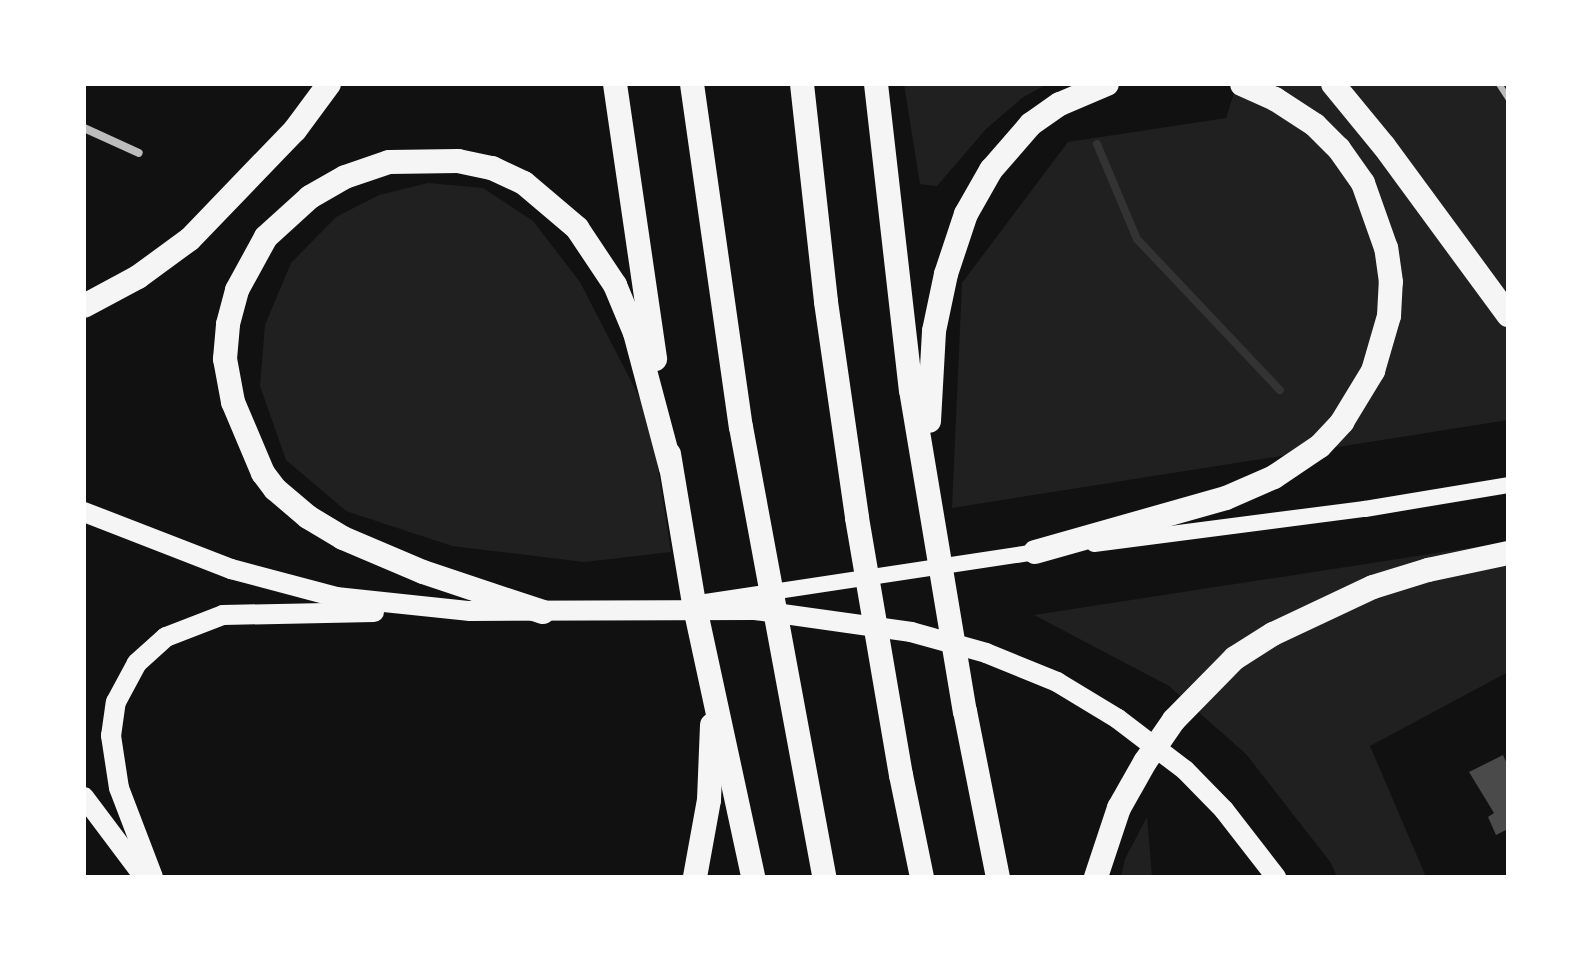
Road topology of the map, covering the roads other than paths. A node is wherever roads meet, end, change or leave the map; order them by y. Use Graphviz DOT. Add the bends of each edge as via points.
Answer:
graph roads {
  1 [pos="329,84"];
  2 [pos="615,84"];
  3 [pos="692,84"];
  4 [pos="802,84"];
  5 [pos="876,84"];
  6 [pos="1107,84"];
  7 [pos="1242,84"];
  8 [pos="1333,84"];
  9 [pos="1499,84"];
  10 [pos="1508,98"];
  11 [pos="84,128"];
  12 [pos="139,153"];
  13 [pos="84,306"];
  14 [pos="1508,315"];
  15 [pos="671,468"];
  16 [pos="1508,485"];
  17 [pos="84,512"];
  18 [pos="932,515"];
  19 [pos="1035,552"];
  20 [pos="1508,553"];
  21 [pos="470,611"];
  22 [pos="646,611"];
  23 [pos="543,612"];
  24 [pos="713,690"];
  25 [pos="84,797"];
  26 [pos="144,877"];
  27 [pos="153,877"];
  28 [pos="695,877"];
  29 [pos="753,877"];
  30 [pos="824,877"];
  31 [pos="922,877"];
  32 [pos="998,877"];
  33 [pos="1096,877"];
  34 [pos="1276,877"];
  1 -- 13 [label="highway" via="295,130 190,239 138,277"];
  2 -- 15 [label="highway"];
  3 -- 30 [label="highway" via="741,427"];
  4 -- 31 [label="highway" via="857,518"];
  5 -- 18 [label="highway" via="911,390"];
  6 -- 18 [label="highway" via="1060,104 1025,130 991,170 956,239 934,331 928,390"];
  7 -- 19 [label="highway" via="1315,125 1363,183 1383,236 1391,282 1389,316 1373,371 1342,422 1320,446 1274,477 1226,498"];
  8 -- 14 [label="highway"];
  9 -- 10 [label="lane"];
  11 -- 12 [label="street"];
  15 -- 23 [label="highway" via="635,333 615,285 577,228 524,183 492,168 458,161 389,162 345,177 283,218 251,259 237,290 225,359 233,402 263,473 308,517 343,538 423,572"];
  15 -- 24 [label="highway"];
  16 -- 19 [label="main road"];
  17 -- 21 [label="main road" via="285,586 336,597"];
  18 -- 32 [label="highway"];
  19 -- 22 [label="main road"];
  20 -- 33 [label="highway" via="1373,587 1235,658 1174,720 1145,762 1119,808"];
  21 -- 23 [label="main road"];
  21 -- 27 [label="main road" via="223,615 153,644 123,686 111,736 119,788"];
  22 -- 23 [label="main road"];
  22 -- 34 [label="main road" via="755,610 911,632 986,653 1057,682 1118,719 1185,770"];
  24 -- 28 [label="highway" via="709,800"];
  24 -- 29 [label="highway"];
  25 -- 26 [label="main road"];
}
